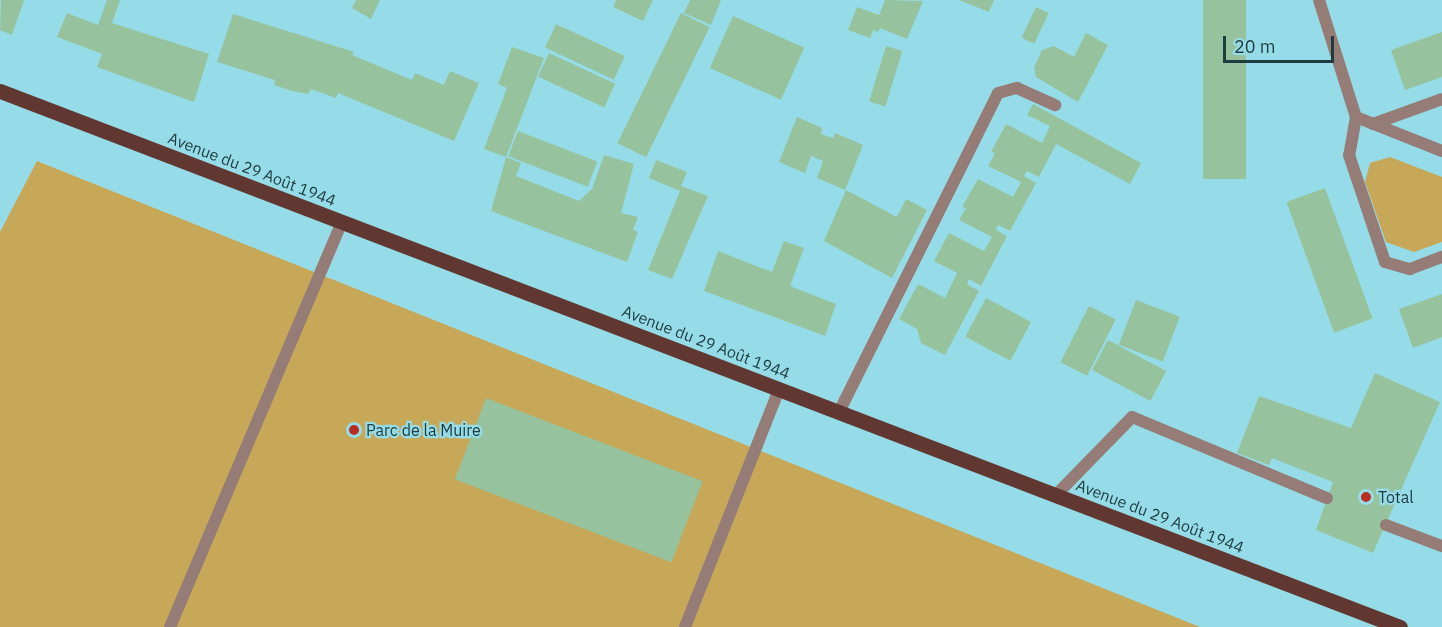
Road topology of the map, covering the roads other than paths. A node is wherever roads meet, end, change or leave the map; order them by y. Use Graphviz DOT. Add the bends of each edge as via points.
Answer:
graph roads {
  1 [pos="1319,0"];
  2 [pos="0,92"];
  3 [pos="1442,99"];
  4 [pos="1055,105"];
  5 [pos="1356,117"];
  6 [pos="1373,124"];
  7 [pos="1442,152"];
  8 [pos="342,222"];
  9 [pos="1442,257"];
  10 [pos="779,390"];
  11 [pos="839,412"];
  12 [pos="1056,495"];
  13 [pos="1327,498"];
  14 [pos="1386,525"];
  15 [pos="1442,546"];
  16 [pos="170,627"];
  17 [pos="686,627"];
  18 [pos="1400,627"];
  1 -- 5 [label="street"];
  2 -- 8 [label="main road, Avenue du 29 Août 1944"];
  3 -- 6 [label="street"];
  4 -- 11 [label="street" via="1017,88 998,93"];
  5 -- 6 [label="street"];
  5 -- 9 [label="street" via="1349,155 1385,262 1410,269"];
  6 -- 7 [label="street"];
  8 -- 10 [label="main road, Avenue du 29 Août 1944"];
  8 -- 16 [label="street"];
  10 -- 11 [label="main road, Avenue du 29 Août 1944"];
  10 -- 17 [label="street"];
  11 -- 12 [label="main road, Avenue du 29 Août 1944"];
  12 -- 13 [label="street" via="1132,417"];
  12 -- 18 [label="main road, Avenue du 29 Août 1944"];
  14 -- 15 [label="street"];
}
